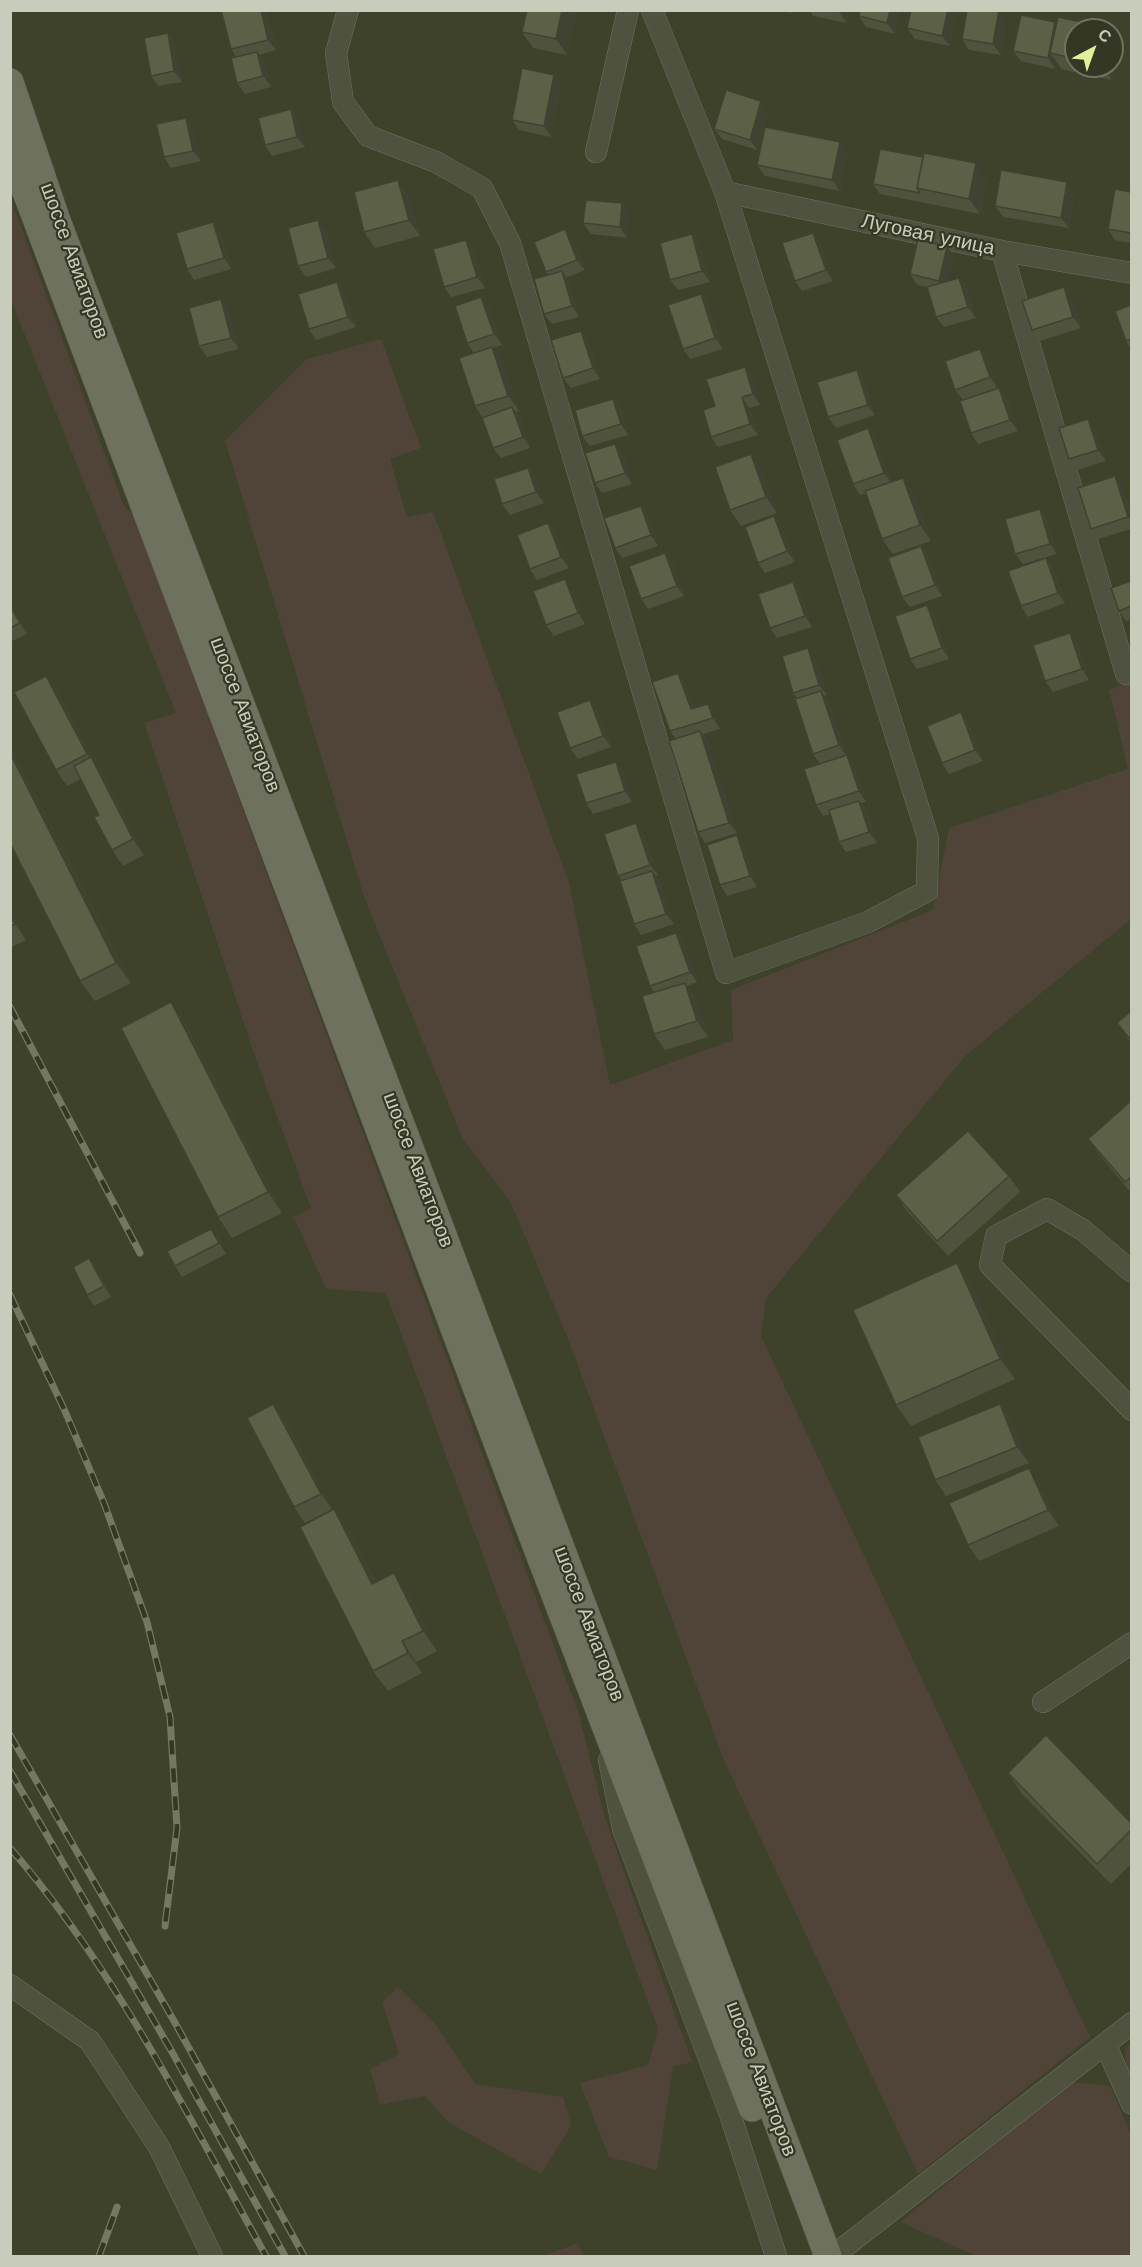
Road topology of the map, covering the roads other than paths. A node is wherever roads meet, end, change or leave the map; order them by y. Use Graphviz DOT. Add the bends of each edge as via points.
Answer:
graph roads {
  1 [pos="348,10"];
  2 [pos="627,10"];
  3 [pos="652,10"];
  4 [pos="10,82"];
  5 [pos="10,145"];
  6 [pos="596,152"];
  7 [pos="725,192"];
  8 [pos="1002,251"];
  9 [pos="1131,273"];
  10 [pos="1131,672"];
  11 [pos="1131,1272"];
  12 [pos="1131,1410"];
  13 [pos="1131,1643"];
  14 [pos="1043,1702"];
  15 [pos="598,1705"];
  16 [pos="10,1985"];
  17 [pos="1131,2024"];
  18 [pos="1105,2044"];
  19 [pos="1131,2104"];
  20 [pos="212,2256"];
  21 [pos="776,2256"];
  22 [pos="808,2256"];
  23 [pos="828,2256"];
  24 [pos="833,2256"];
  1 -- 7 [label="street" via="336,53 343,102 368,136 436,162 482,188 510,243 726,973 868,922 927,891 928,838"];
  2 -- 6 [label="street"];
  3 -- 7 [label="street"];
  4 -- 23 [label="main road, шоссе Авиаторов" via="56,218"];
  5 -- 15 [label="main road, шоссе Авиаторов"];
  7 -- 8 [label="street, Луговая улица"];
  8 -- 9 [label="street, Луговая улица"];
  8 -- 10 [label="street" via="1126,674"];
  11 -- 12 [label="street" via="1083,1230 1047,1209 996,1236 990,1265"];
  13 -- 14 [label="street"];
  15 -- 21 [label="street" via="623,1829 730,2117"];
  15 -- 22 [label="main road, шоссе Авиаторов"];
  16 -- 20 [label="street" via="90,2041 159,2147"];
  17 -- 18 [label="street"];
  18 -- 19 [label="street"];
  18 -- 24 [label="street"];
}
